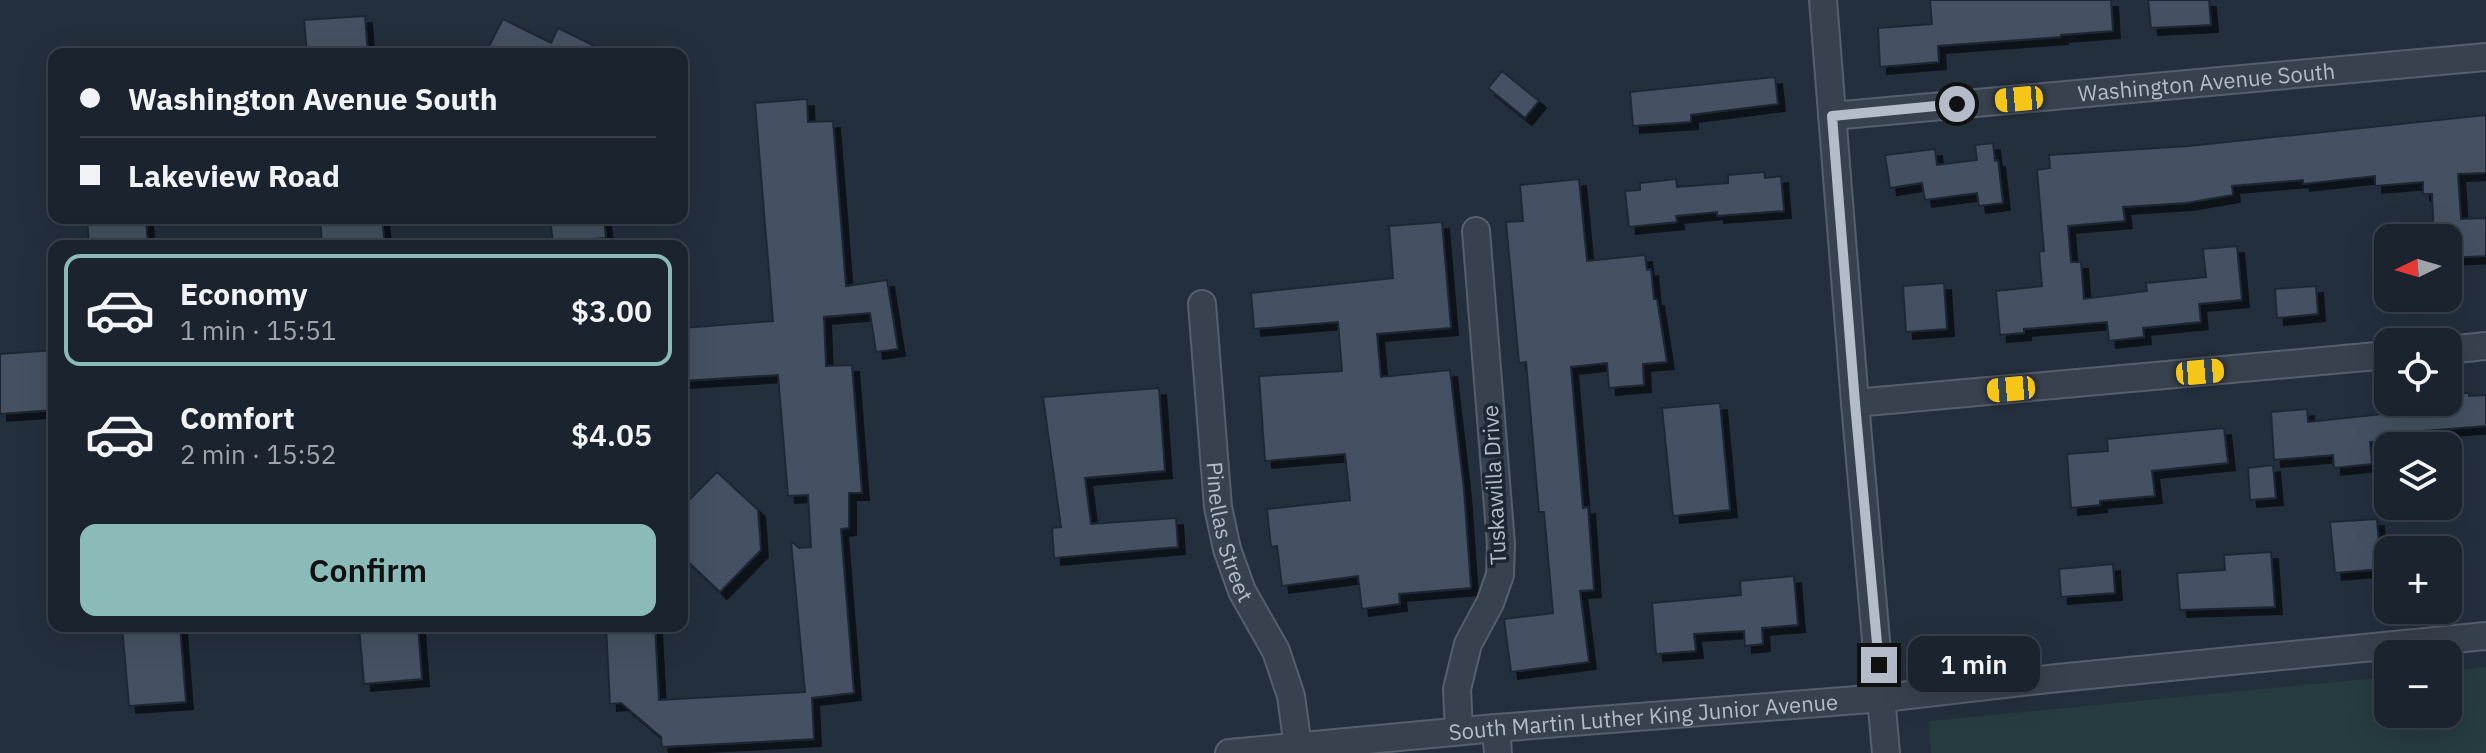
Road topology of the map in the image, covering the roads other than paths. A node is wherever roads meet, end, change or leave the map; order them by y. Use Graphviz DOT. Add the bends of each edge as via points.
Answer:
graph roads {
  1 [pos="1823,0"];
  2 [pos="2486,57"];
  3 [pos="1832,116"];
  4 [pos="1476,231"];
  5 [pos="1202,304"];
  6 [pos="2486,346"];
  7 [pos="2462,349"];
  8 [pos="2374,356"];
  9 [pos="1855,403"];
  10 [pos="2486,636"];
  11 [pos="1883,698"];
  12 [pos="1459,731"];
  13 [pos="1497,740"];
  14 [pos="1298,747"];
  15 [pos="1229,753"];
  16 [pos="1886,753"];
  1 -- 3 [label="street"];
  2 -- 3 [label="street, Washington Avenue South"];
  3 -- 9 [label="street"];
  4 -- 12 [label="street, Tuskawilla Drive" via="1500,575 1468,644 1457,689"];
  5 -- 14 [label="street, Pinellas Street" via="1218,507 1227,549 1242,591 1276,651 1291,696"];
  6 -- 7 [label="street"];
  8 -- 9 [label="street"];
  9 -- 11 [label="street"];
  10 -- 11 [label="street, South Martin Luther King Junior Avenue"];
  11 -- 13 [label="street, South Martin Luther King Junior Avenue"];
  11 -- 16 [label="street"];
  12 -- 13 [label="street, South Martin Luther King Junior Avenue"];
  12 -- 14 [label="street, South Martin Luther King Junior Avenue"];
  14 -- 15 [label="street, South Martin Luther King Junior Avenue"];
}
